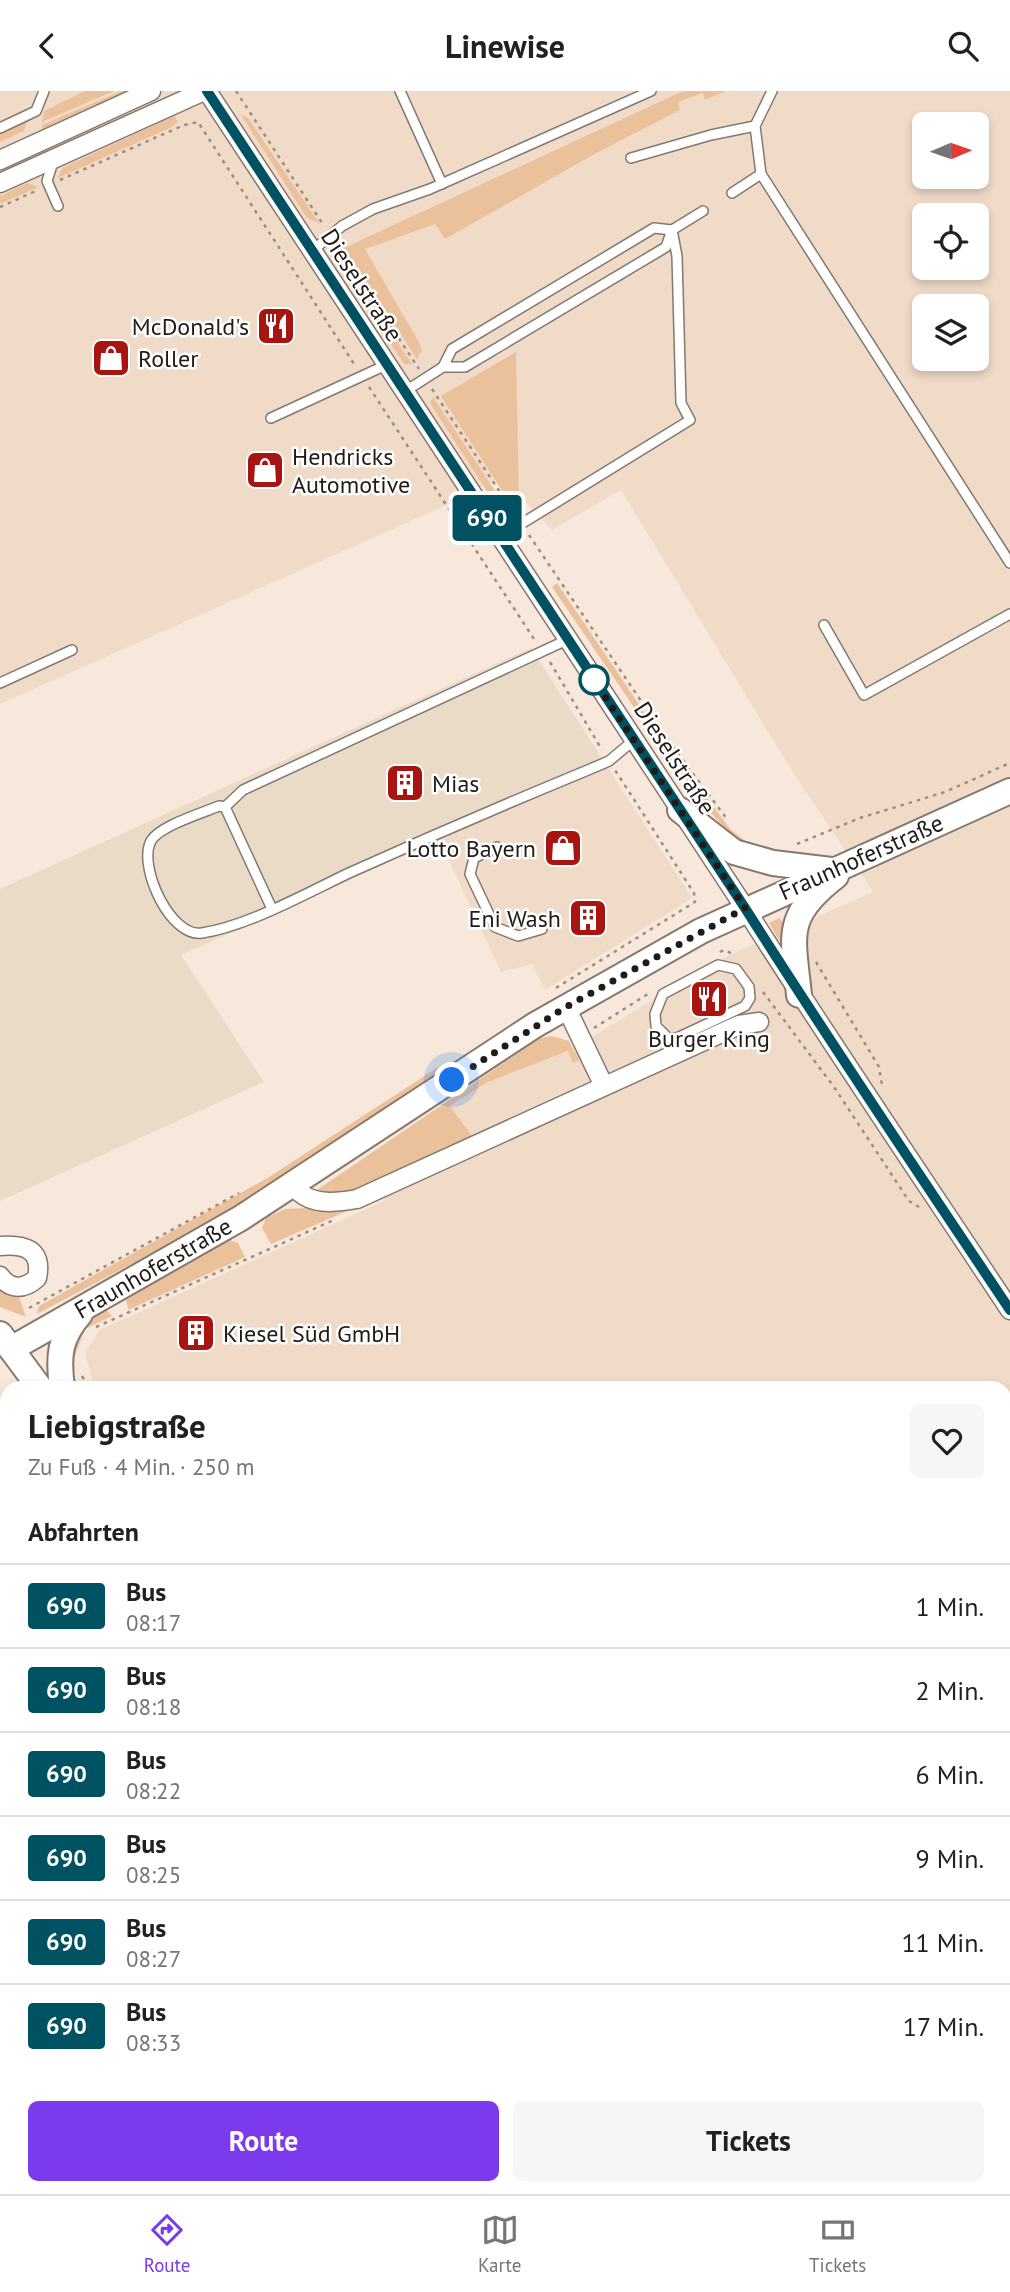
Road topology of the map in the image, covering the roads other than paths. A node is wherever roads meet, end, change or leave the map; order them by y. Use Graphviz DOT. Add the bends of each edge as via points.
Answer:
graph roads {
  1 [pos="44,91"];
  2 [pos="151,91"];
  3 [pos="205,91"];
  4 [pos="400,91"];
  5 [pos="651,91"];
  6 [pos="772,91"];
  7 [pos="755,126"];
  8 [pos="0,128"];
  9 [pos="631,158"];
  10 [pos="54,159"];
  11 [pos="0,160"];
  12 [pos="25,171"];
  13 [pos="761,174"];
  14 [pos="0,183"];
  15 [pos="48,183"];
  16 [pos="442,184"];
  17 [pos="732,193"];
  18 [pos="58,206"];
  19 [pos="703,211"];
  20 [pos="672,230"];
  21 [pos="311,252"];
  22 [pos="386,365"];
  23 [pos="443,367"];
  24 [pos="404,393"];
  25 [pos="271,418"];
  26 [pos="500,537"];
  27 [pos="1010,563"];
  28 [pos="1010,614"];
  29 [pos="824,625"];
  30 [pos="569,639"];
  31 [pos="72,650"];
  32 [pos="0,683"];
  33 [pos="634,740"];
  34 [pos="1010,791"];
  35 [pos="225,807"];
  36 [pos="680,810"];
  37 [pos="497,847"];
  38 [pos="858,859"];
  39 [pos="832,870"];
  40 [pos="745,908"];
  41 [pos="272,909"];
  42 [pos="542,929"];
  43 [pos="799,995"];
  44 [pos="556,1000"];
  45 [pos="759,1023"];
  46 [pos="656,1026"];
  47 [pos="604,1086"];
  48 [pos="295,1186"];
  49 [pos="0,1246"];
  50 [pos="0,1276"];
  51 [pos="1010,1310"];
  52 [pos="90,1317"];
  53 [pos="6,1342"];
  54 [pos="35,1381"];
  55 [pos="61,1381"];
  1 -- 8 [label="lane" via="36,111"];
  2 -- 11 [label="street"];
  3 -- 10 [label="street"];
  3 -- 21 [label="street, Dieselstraße"];
  4 -- 16 [label="lane"];
  5 -- 16 [label="lane"];
  6 -- 7 [label="lane"];
  7 -- 9 [label="lane"];
  7 -- 13 [label="lane"];
  10 -- 12 [label="street"];
  10 -- 15 [label="lane"];
  12 -- 14 [label="street"];
  12 -- 15 [label="lane"];
  13 -- 17 [label="lane"];
  13 -- 27 [label="lane"];
  15 -- 18 [label="lane"];
  16 -- 21 [label="lane" via="373,209"];
  19 -- 20 [label="lane"];
  20 -- 23 [label="lane" via="654,229 452,349"];
  20 -- 23 [label="lane" via="666,247 464,367"];
  20 -- 26 [label="lane" via="677,256 681,403 690,420"];
  21 -- 22 [label="street, Dieselstraße"];
  22 -- 24 [label="street, Dieselstraße"];
  22 -- 25 [label="lane"];
  23 -- 24 [label="lane"];
  24 -- 26 [label="street, Dieselstraße"];
  26 -- 30 [label="street, Dieselstraße"];
  28 -- 29 [label="lane" via="864,695"];
  30 -- 33 [label="street, Dieselstraße"];
  30 -- 35 [label="lane" via="243,790"];
  31 -- 32 [label="lane"];
  33 -- 36 [label="street, Dieselstraße"];
  33 -- 41 [label="lane" via="608,761"];
  34 -- 38 [label="main road, Fraunhoferstraße"];
  35 -- 41 [label="lane"];
  35 -- 41 [label="lane" via="162,831 150,842 149,878 181,928 199,934"];
  36 -- 39 [label="main road" via="734,852 773,863"];
  36 -- 40 [label="street, Dieselstraße"];
  37 -- 42 [label="lane" via="474,858 470,874 495,927 518,936"];
  38 -- 39 [label="main road, Fraunhoferstraße"];
  38 -- 43 [label="main road" via="823,886 794,923"];
  39 -- 40 [label="main road, Fraunhoferstraße"];
  40 -- 43 [label="street, Dieselstraße"];
  40 -- 44 [label="main road, Fraunhoferstraße"];
  43 -- 51 [label="street, Dieselstraße"];
  44 -- 47 [label="street"];
  44 -- 48 [label="main road, Fraunhoferstraße"];
  45 -- 47 [label="street" via="739,1025"];
  46 -- 46 [label="lane" via="668,1038 677,1038 745,1006 749,987 736,969 718,965 663,994"];
  47 -- 48 [label="street" via="357,1199 323,1202 300,1195"];
  48 -- 52 [label="main road, Fraunhoferstraße"];
  49 -- 50 [label="street" via="27,1247 37,1254 40,1266 37,1277 20,1288"];
  52 -- 53 [label="main road, Fraunhoferstraße"];
  52 -- 55 [label="main road" via="61,1342"];
  53 -- 54 [label="main road"];
}
